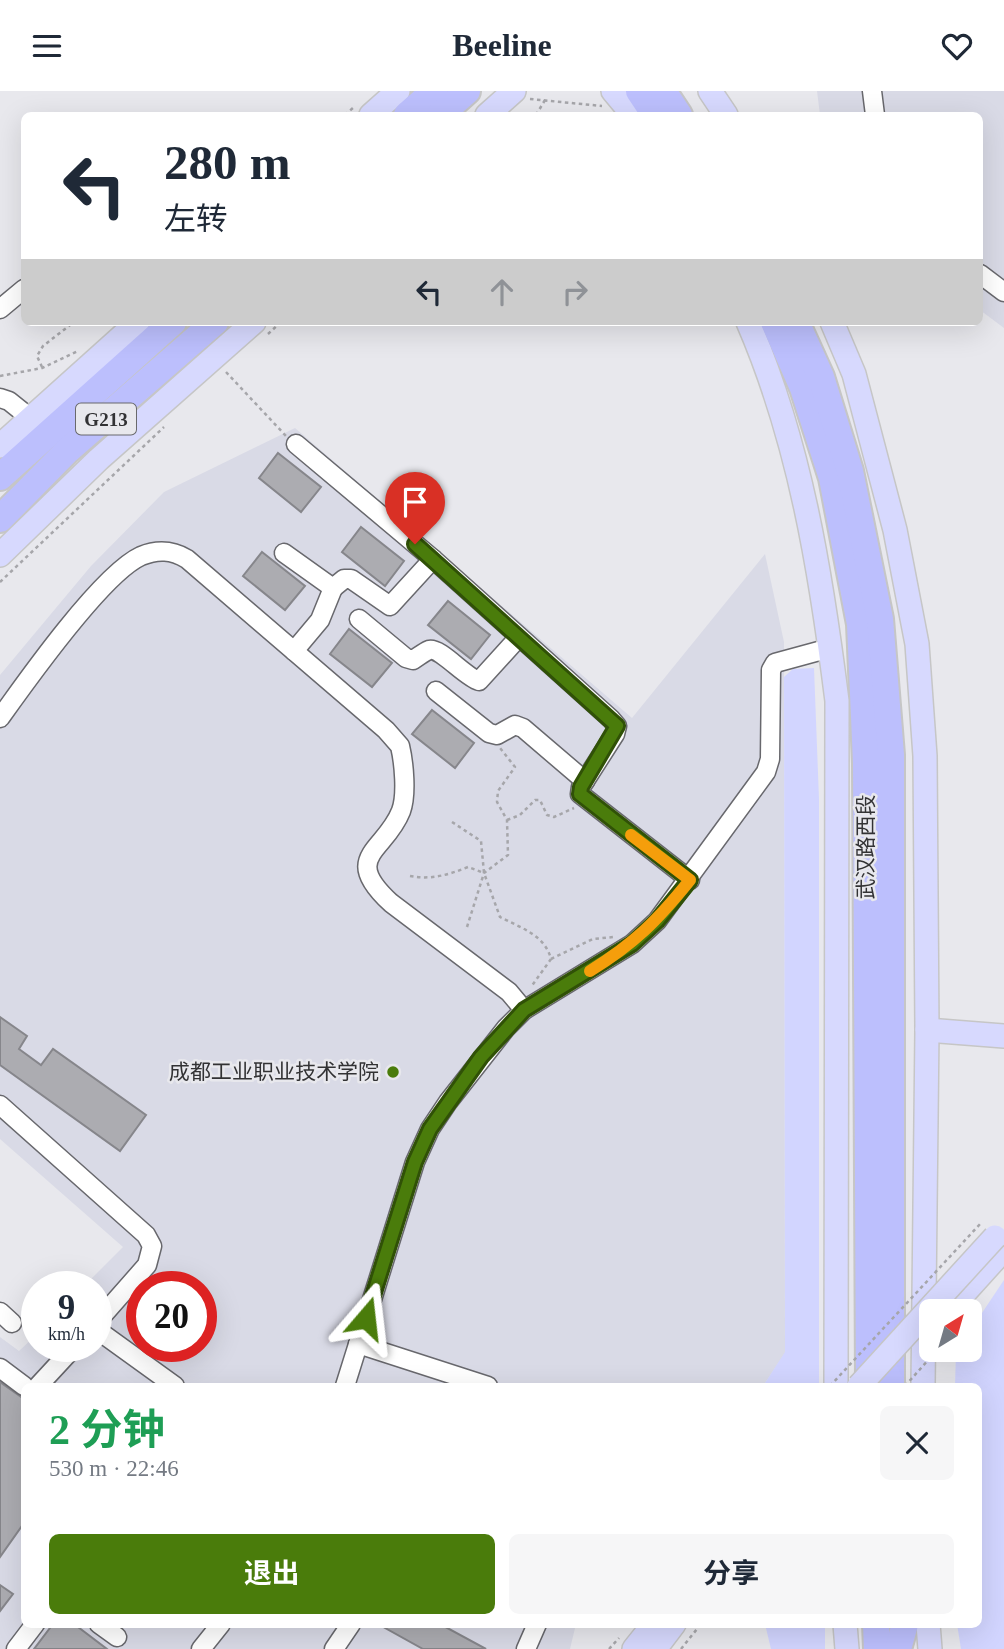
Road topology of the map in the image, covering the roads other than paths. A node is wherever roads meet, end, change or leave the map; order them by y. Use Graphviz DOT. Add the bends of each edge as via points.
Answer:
graph roads {
  1 [pos="398,91"];
  2 [pos="434,91"];
  3 [pos="467,91"];
  4 [pos="639,91"];
  5 [pos="663,91"];
  6 [pos="710,91"];
  7 [pos="872,91"];
  8 [pos="513,96"];
  9 [pos="609,98"];
  10 [pos="374,112"];
  11 [pos="410,112"];
  12 [pos="443,112"];
  13 [pos="491,112"];
  14 [pos="629,112"];
  15 [pos="653,112"];
  16 [pos="677,112"];
  17 [pos="724,112"];
  18 [pos="875,112"];
  19 [pos="983,276"];
  20 [pos="21,292"];
  21 [pos="1004,292"];
  22 [pos="0,309"];
  23 [pos="133,326"];
  24 [pos="169,326"];
  25 [pos="211,326"];
  26 [pos="749,326"];
  27 [pos="776,326"];
  28 [pos="798,326"];
  29 [pos="834,326"];
  30 [pos="258,330"];
  31 [pos="0,398"];
  32 [pos="29,417"];
  33 [pos="296,444"];
  34 [pos="0,446"];
  35 [pos="0,477"];
  36 [pos="0,519"];
  37 [pos="284,553"];
  38 [pos="0,555"];
  39 [pos="433,559"];
  40 [pos="333,588"];
  41 [pos="359,619"];
  42 [pos="519,637"];
  43 [pos="830,648"];
  44 [pos="294,651"];
  45 [pos="436,691"];
  46 [pos="2,710"];
  47 [pos="585,781"];
  48 [pos="690,880"];
  49 [pos="524,1010"];
  50 [pos="928,1030"];
  51 [pos="1004,1036"];
  52 [pos="0,1105"];
  53 [pos="996,1234"];
  54 [pos="955,1299"];
  55 [pos="112,1305"];
  56 [pos="112,1341"];
  57 [pos="919,1342"];
  58 [pos="358,1344"];
  59 [pos="60,1362"];
  60 [pos="0,1368"];
  61 [pos="454,1380"];
  62 [pos="34,1383"];
  63 [pos="40,1383"];
  64 [pos="166,1383"];
  65 [pos="346,1383"];
  66 [pos="836,1383"];
  67 [pos="862,1383"];
  68 [pos="869,1383"];
  69 [pos="882,1383"];
  70 [pos="891,1383"];
  71 [pos="923,1383"];
  72 [pos="31,1628"];
  73 [pos="105,1628"];
  74 [pos="218,1628"];
  75 [pos="348,1628"];
  76 [pos="535,1628"];
  77 [pos="651,1628"];
  78 [pos="671,1628"];
  79 [pos="845,1628"];
  80 [pos="876,1628"];
  81 [pos="895,1628"];
  82 [pos="904,1628"];
  83 [pos="928,1628"];
  84 [pos="117,1637"];
  85 [pos="16,1649"];
  86 [pos="201,1649"];
  87 [pos="334,1649"];
  88 [pos="526,1649"];
  89 [pos="634,1649"];
  90 [pos="655,1649"];
  91 [pos="847,1649"];
  92 [pos="877,1649"];
  93 [pos="897,1649"];
  94 [pos="930,1649"];
  1 -- 10 [label="main road"];
  2 -- 11 [label="highway"];
  3 -- 12 [label="highway"];
  4 -- 15 [label="highway"];
  5 -- 16 [label="highway"];
  6 -- 17 [label="main road"];
  7 -- 18 [label="street"];
  8 -- 13 [label="main road"];
  9 -- 14 [label="main road"];
  19 -- 21 [label="street"];
  20 -- 22 [label="street"];
  23 -- 32 [label="main road"];
  24 -- 35 [label="highway, G213"];
  25 -- 36 [label="highway, G213" via="67,451"];
  26 -- 43 [label="main road" via="802,484"];
  27 -- 68 [label="highway, 武汉路西段" via="803,388 832,478 860,624 866,762"];
  28 -- 70 [label="highway, 武汉路西段" via="821,376 850,471 880,619 891,755"];
  29 -- 50 [label="main road" via="854,374 895,530 917,644 925,757"];
  30 -- 38 [label="main road" via="99,459"];
  31 -- 32 [label="street"];
  32 -- 34 [label="main road"];
  33 -- 39 [label="street"];
  37 -- 40 [label="street"];
  39 -- 40 [label="street" via="390,607 351,579"];
  39 -- 42 [label="street"];
  40 -- 44 [label="street" via="320,620"];
  41 -- 42 [label="street" via="406,658 413,660 429,650 438,652 479,681"];
  42 -- 47 [label="street" via="617,726"];
  43 -- 48 [label="street" via="775,663 766,772"];
  43 -- 66 [label="main road" via="837,701"];
  44 -- 46 [label="street" via="187,559 158,551 125,567"];
  44 -- 49 [label="street" via="400,746 401,811 368,862 377,890 509,992"];
  45 -- 47 [label="street" via="497,735 515,725 523,728"];
  47 -- 48 [label="street" via="580,794 584,800"];
  48 -- 49 [label="street" via="632,944"];
  49 -- 58 [label="street" via="481,1057 430,1129 415,1162"];
  50 -- 51 [label="main road"];
  50 -- 71 [label="main road"];
  52 -- 55 [label="street" via="146,1235 152,1246 147,1265"];
  53 -- 54 [label="main road"];
  53 -- 67 [label="main road, bridge"];
  56 -- 64 [label="street"];
  57 -- 69 [label="main road"];
  58 -- 61 [label="street"];
  58 -- 65 [label="street"];
  59 -- 63 [label="street"];
  60 -- 62 [label="street"];
  72 -- 85 [label="street"];
  73 -- 84 [label="street"];
  74 -- 86 [label="street"];
  75 -- 87 [label="street"];
  76 -- 88 [label="street"];
  77 -- 89 [label="main road"];
  78 -- 90 [label="main road"];
  79 -- 91 [label="main road"];
  80 -- 92 [label="highway"];
  81 -- 93 [label="highway"];
  82 -- 93 [label="highway"];
  83 -- 94 [label="main road"];
}
